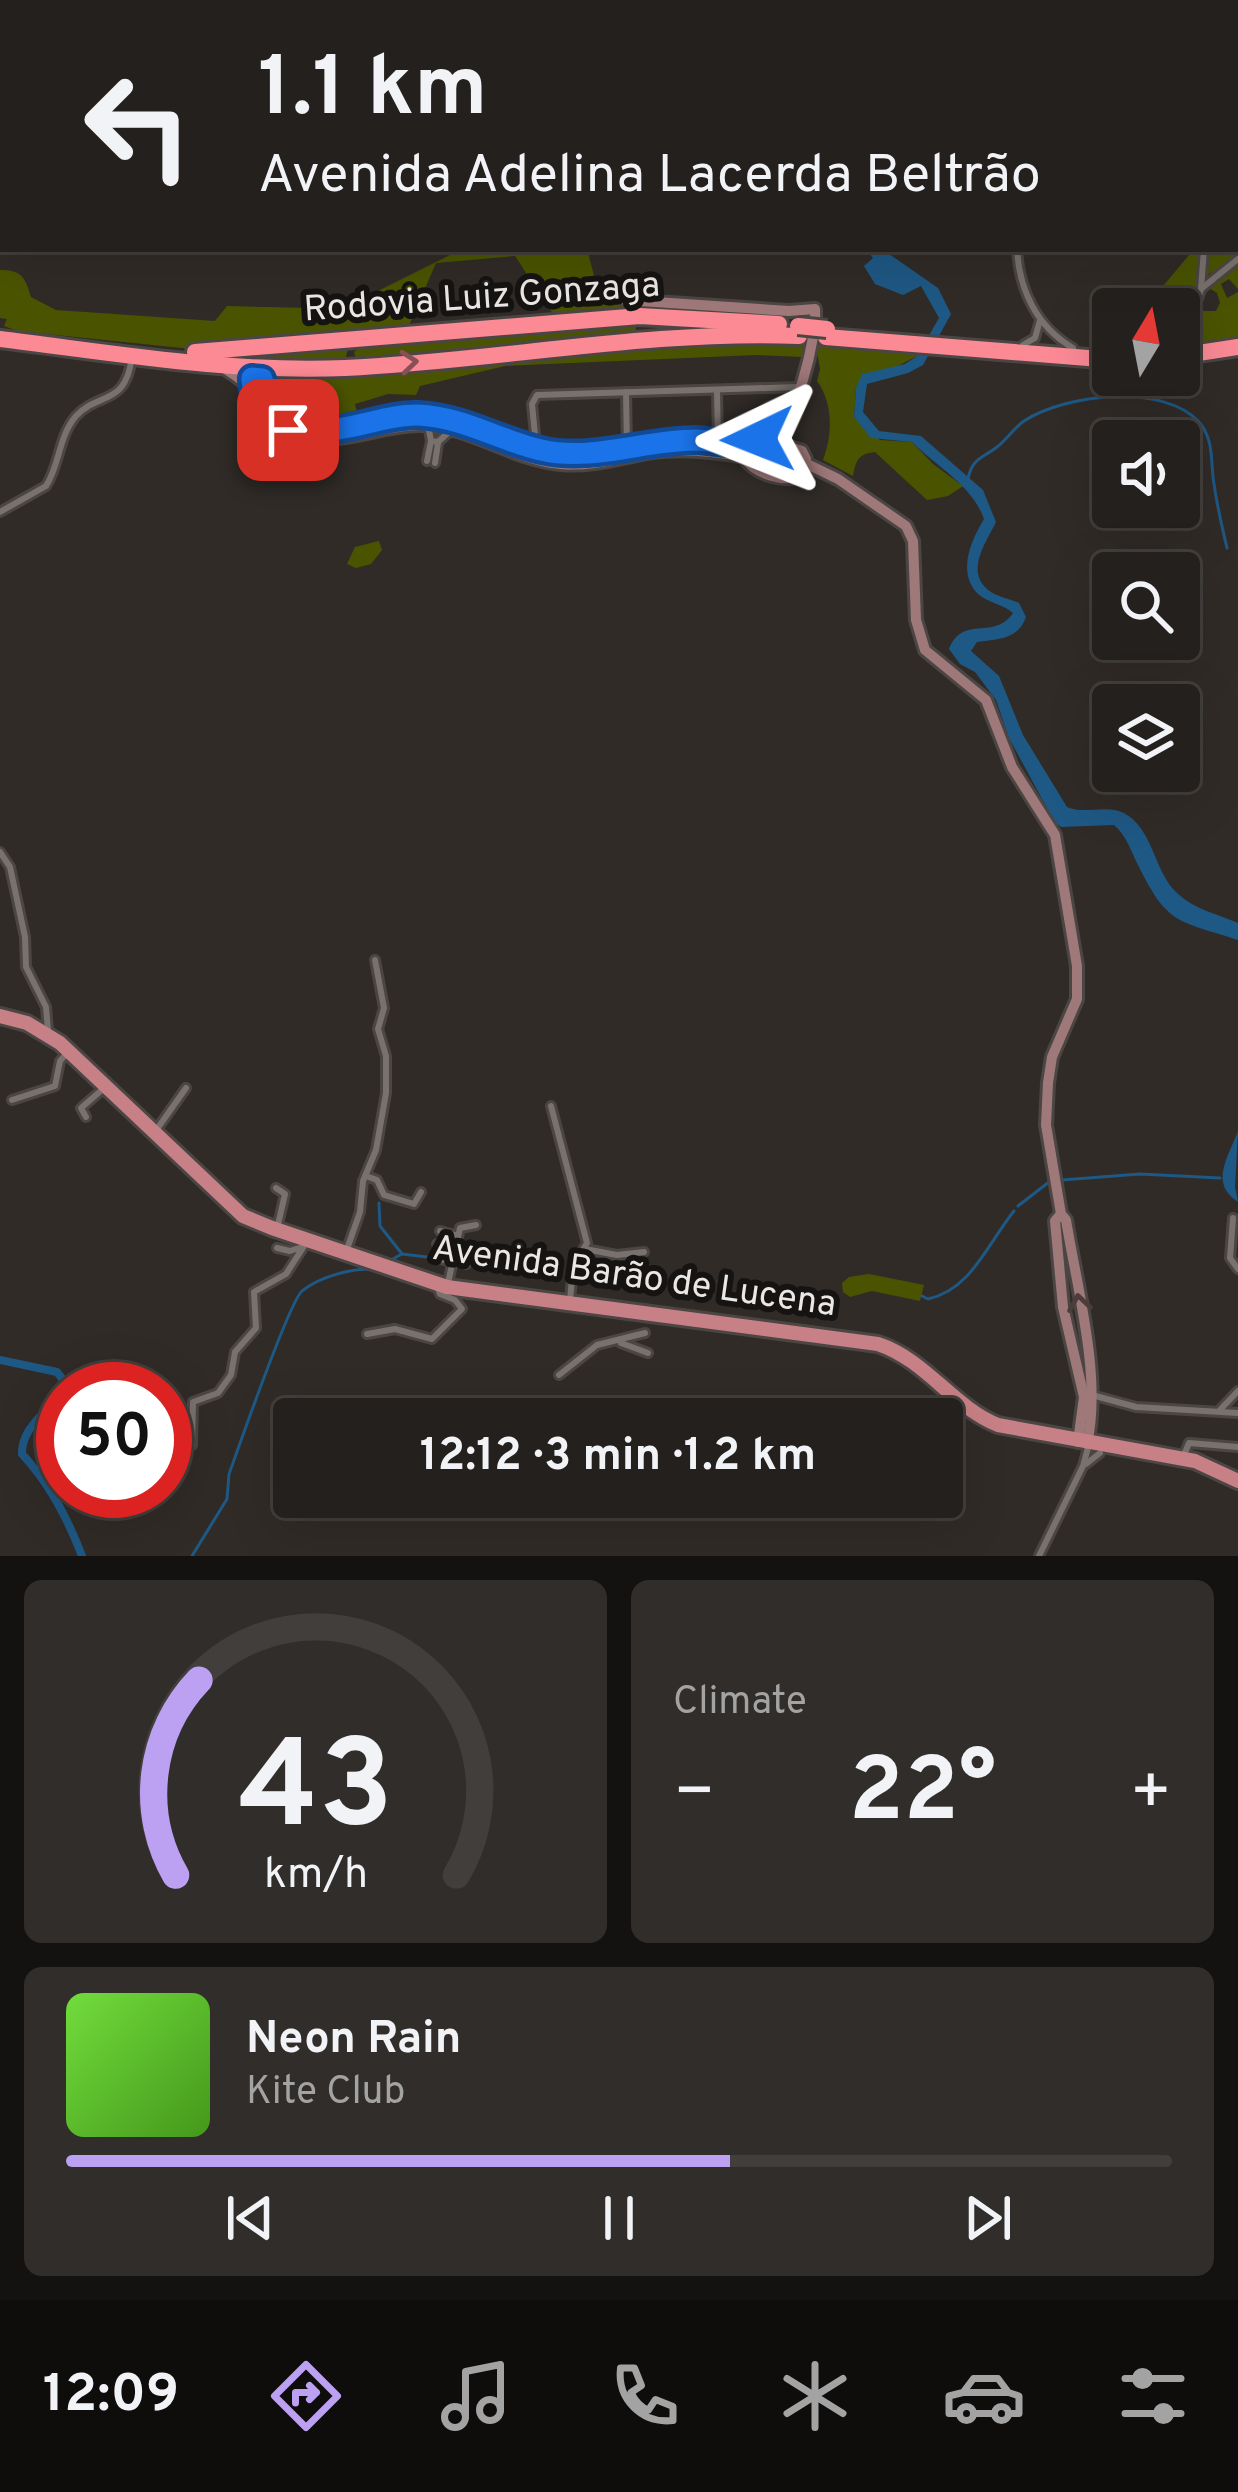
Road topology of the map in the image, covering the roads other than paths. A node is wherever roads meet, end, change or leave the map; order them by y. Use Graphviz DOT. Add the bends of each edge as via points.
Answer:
graph roads {
  1 [pos="1017,252"];
  2 [pos="1204,252"];
  3 [pos="1238,260"];
  4 [pos="1202,289"];
  5 [pos="1200,294"];
  6 [pos="627,313"];
  7 [pos="1041,325"];
  8 [pos="0,334"];
  9 [pos="812,335"];
  10 [pos="367,340"];
  11 [pos="946,342"];
  12 [pos="625,343"];
  13 [pos="1023,345"];
  14 [pos="1048,347"];
  15 [pos="1073,349"];
  16 [pos="1238,351"];
  17 [pos="1092,352"];
  18 [pos="1092,354"];
  19 [pos="133,355"];
  20 [pos="1200,357"];
  21 [pos="219,365"];
  22 [pos="368,366"];
  23 [pos="270,376"];
  24 [pos="799,387"];
  25 [pos="717,390"];
  26 [pos="253,391"];
  27 [pos="626,392"];
  28 [pos="394,421"];
  29 [pos="454,429"];
  30 [pos="431,431"];
  31 [pos="780,439"];
  32 [pos="499,440"];
  33 [pos="718,442"];
  34 [pos="745,451"];
  35 [pos="627,452"];
  36 [pos="536,454"];
  37 [pos="431,460"];
  38 [pos="807,464"];
  39 [pos="0,512"];
  40 [pos="0,852"];
  41 [pos="375,959"];
  42 [pos="0,1016"];
  43 [pos="47,1034"];
  44 [pos="68,1052"];
  45 [pos="106,1086"];
  46 [pos="186,1088"];
  47 [pos="11,1100"];
  48 [pos="551,1106"];
  49 [pos="86,1117"];
  50 [pos="155,1132"];
  51 [pos="366,1175"];
  52 [pos="276,1188"];
  53 [pos="421,1192"];
  54 [pos="1061,1214"];
  55 [pos="1232,1218"];
  56 [pos="476,1225"];
  57 [pos="277,1229"];
  58 [pos="440,1231"];
  59 [pos="458,1236"];
  60 [pos="305,1243"];
  61 [pos="437,1244"];
  62 [pos="277,1248"];
  63 [pos="455,1248"];
  64 [pos="585,1250"];
  65 [pos="346,1252"];
  66 [pos="644,1252"];
  67 [pos="482,1254"];
  68 [pos="437,1258"];
  69 [pos="453,1261"];
  70 [pos="466,1264"];
  71 [pos="1238,1269"];
  72 [pos="443,1286"];
  73 [pos="569,1304"];
  74 [pos="645,1333"];
  75 [pos="368,1334"];
  76 [pos="617,1341"];
  77 [pos="648,1353"];
  78 [pos="559,1375"];
  79 [pos="1238,1391"];
  80 [pos="1092,1395"];
  81 [pos="1216,1412"];
  82 [pos="1238,1413"];
  83 [pos="192,1445"];
  84 [pos="1089,1446"];
  85 [pos="1238,1447"];
  86 [pos="1183,1459"];
  87 [pos="1083,1466"];
  88 [pos="1238,1481"];
  89 [pos="1040,1556"];
  1 -- 7 [label="street" via="1021,283"];
  2 -- 4 [label="street"];
  3 -- 4 [label="street"];
  4 -- 5 [label="street"];
  6 -- 9 [label="highway, Rodovia Luiz Gonzaga"];
  6 -- 10 [label="highway, Rodovia Luiz Gonzaga"];
  6 -- 12 [label="highway" via="638,329"];
  7 -- 13 [label="street"];
  7 -- 14 [label="street"];
  7 -- 15 [label="street"];
  8 -- 10 [label="highway, Rodovia Luiz Gonzaga" via="204,353"];
  8 -- 19 [label="highway, Rodovia Luiz Gonzaga"];
  9 -- 11 [label="highway, Rodovia Luiz Gonzaga"];
  9 -- 12 [label="highway, Rodovia Luiz Gonzaga"];
  9 -- 24 [label="main road"];
  10 -- 22 [label="highway" via="351,354"];
  11 -- 13 [label="highway, Rodovia Luiz Gonzaga"];
  11 -- 18 [label="highway, Rodovia Luiz Gonzaga"];
  22 -- 12 [label="highway, Rodovia Luiz Gonzaga, one-way"];
  13 -- 14 [label="highway, Rodovia Luiz Gonzaga"];
  14 -- 15 [label="highway, Rodovia Luiz Gonzaga"];
  15 -- 17 [label="highway, Rodovia Luiz Gonzaga"];
  16 -- 20 [label="highway"];
  19 -- 21 [label="highway, Rodovia Luiz Gonzaga"];
  19 -- 39 [label="street" via="121,387 74,418 49,483"];
  21 -- 23 [label="highway, Rodovia Luiz Gonzaga"];
  21 -- 26 [label="main road"];
  22 -- 23 [label="highway, Rodovia Luiz Gonzaga"];
  23 -- 26 [label="main road" via="252,378"];
  23 -- 28 [label="main road" via="266,395 279,412 310,428"];
  24 -- 25 [label="street"];
  24 -- 31 [label="main road"];
  25 -- 27 [label="street"];
  25 -- 33 [label="street"];
  26 -- 28 [label="main road" via="276,422 314,439"];
  27 -- 35 [label="street"];
  27 -- 36 [label="street" via="534,397"];
  28 -- 30 [label="main road"];
  28 -- 30 [label="main road"];
  29 -- 30 [label="main road"];
  29 -- 30 [label="street"];
  29 -- 32 [label="main road"];
  30 -- 32 [label="main road"];
  30 -- 37 [label="street"];
  31 -- 34 [label="main road" via="758,439"];
  31 -- 38 [label="main road" via="802,451"];
  32 -- 36 [label="main road"];
  33 -- 34 [label="main road"];
  33 -- 35 [label="main road" via="671,441"];
  34 -- 35 [label="main road"];
  34 -- 38 [label="main road" via="753,468 789,479"];
  35 -- 36 [label="main road"];
  38 -- 54 [label="main road" via="905,526 925,650 986,700 1012,766 1055,835 1077,966 1077,999 1048,1083 1046,1125"];
  40 -- 43 [label="street"];
  41 -- 51 [label="street" via="386,1093"];
  42 -- 43 [label="main road, Avenida Barão de Lucena"];
  43 -- 44 [label="main road, Avenida Barão de Lucena"];
  44 -- 45 [label="main road, Avenida Barão de Lucena"];
  44 -- 47 [label="street" via="56,1086"];
  45 -- 49 [label="street" via="81,1108"];
  45 -- 50 [label="main road, Avenida Barão de Lucena"];
  46 -- 50 [label="street"];
  48 -- 64 [label="street"];
  50 -- 57 [label="main road, Avenida Barão de Lucena" via="244,1216"];
  51 -- 53 [label="street" via="405,1204"];
  51 -- 65 [label="street"];
  52 -- 57 [label="street" via="285,1194"];
  80 -- 54 [label="main road, one-way"];
  54 -- 84 [label="main road" via="1055,1221 1064,1307"];
  55 -- 71 [label="street" via="1230,1258"];
  56 -- 59 [label="street" via="462,1226"];
  57 -- 60 [label="main road, Avenida Barão de Lucena"];
  58 -- 59 [label="street"];
  59 -- 63 [label="street"];
  60 -- 62 [label="street"];
  60 -- 65 [label="main road, Avenida Barão de Lucena"];
  60 -- 83 [label="street" via="286,1274 254,1292 256,1328 214,1396 193,1402"];
  61 -- 63 [label="street"];
  63 -- 67 [label="street"];
  63 -- 69 [label="street"];
  64 -- 66 [label="street"];
  64 -- 73 [label="street" via="573,1266"];
  65 -- 72 [label="main road, Avenida Barão de Lucena"];
  68 -- 69 [label="street"];
  69 -- 70 [label="street"];
  69 -- 72 [label="street"];
  72 -- 73 [label="main road, Avenida Barão de Lucena"];
  72 -- 75 [label="street" via="440,1294 462,1309 432,1339 395,1329"];
  73 -- 84 [label="main road, Avenida Barão de Lucena" via="878,1344 989,1421"];
  74 -- 76 [label="street"];
  76 -- 77 [label="street"];
  76 -- 78 [label="street" via="597,1345"];
  79 -- 81 [label="street"];
  80 -- 81 [label="street"];
  80 -- 84 [label="main road"];
  81 -- 82 [label="street"];
  84 -- 86 [label="main road, Avenida Barão de Lucena"];
  84 -- 87 [label="street"];
  84 -- 87 [label="street"];
  85 -- 86 [label="street" via="1189,1443"];
  86 -- 88 [label="main road, Avenida Barão de Lucena"];
  87 -- 89 [label="street"];
}
